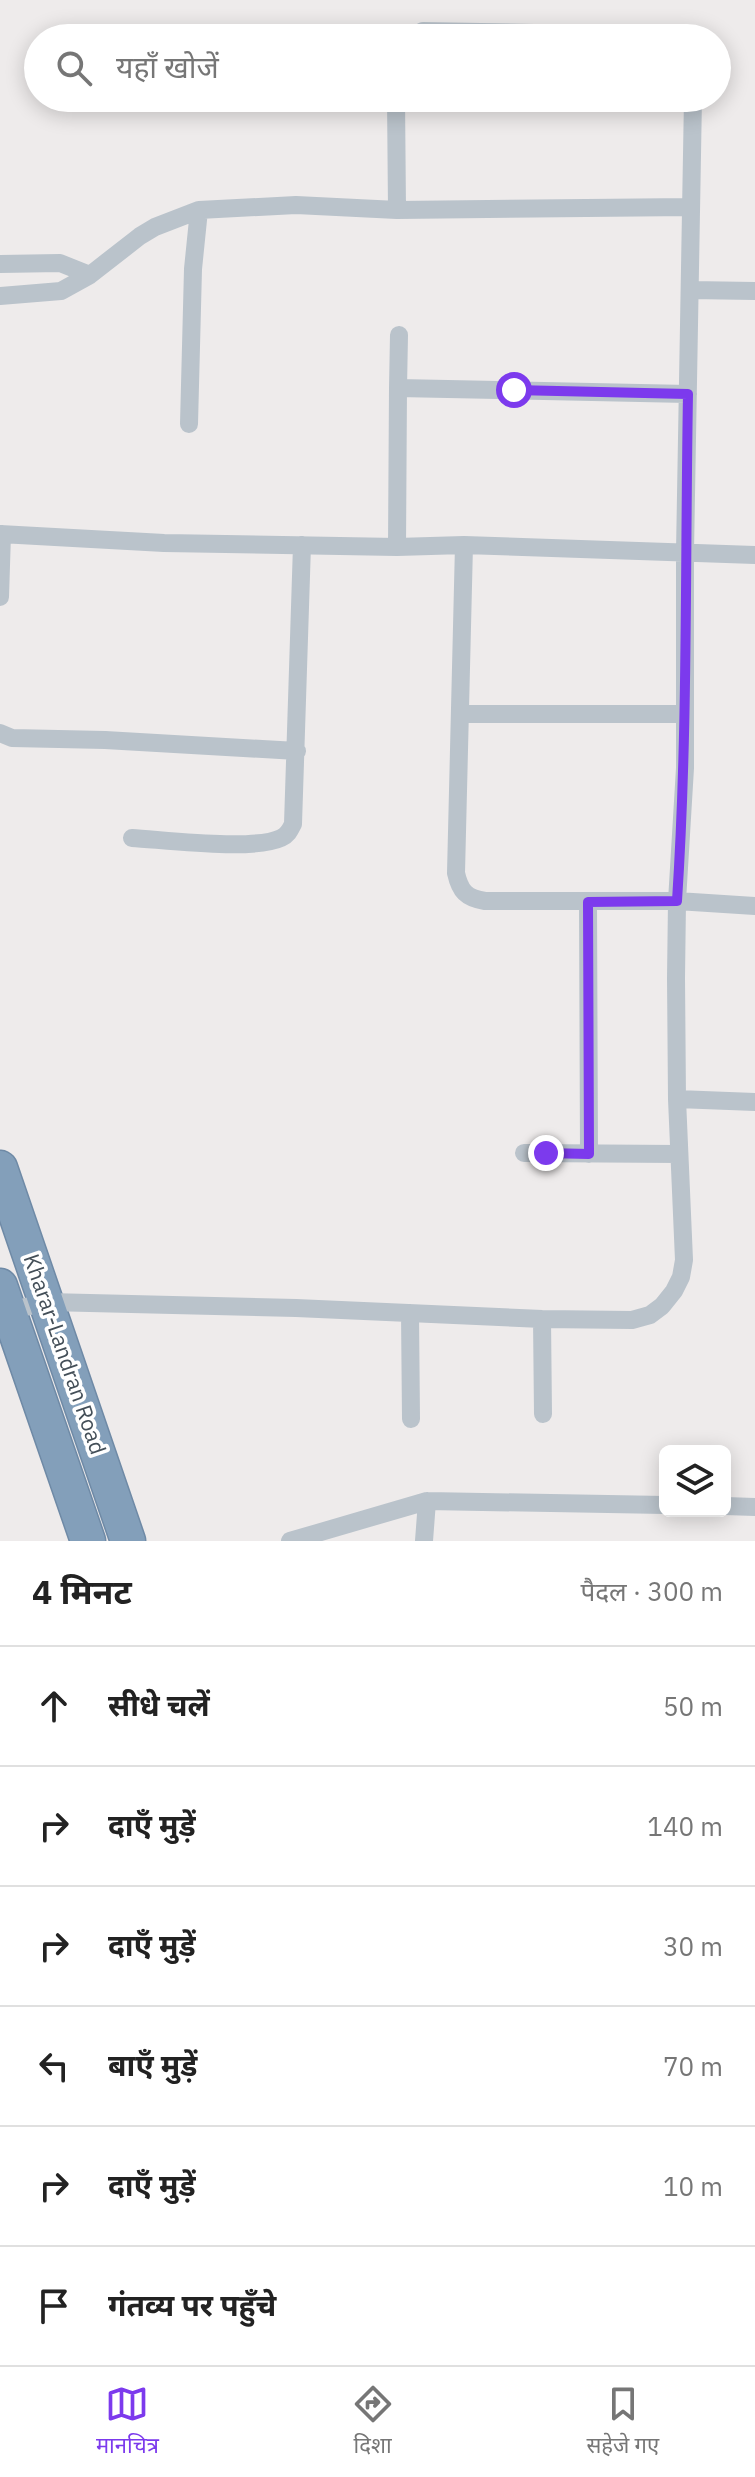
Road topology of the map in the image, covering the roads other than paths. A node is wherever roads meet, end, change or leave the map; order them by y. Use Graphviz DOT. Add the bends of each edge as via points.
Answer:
graph roads {
  1 [pos="396,112"];
  2 [pos="693,112"];
  3 [pos="690,207"];
  4 [pos="199,210"];
  5 [pos="397,210"];
  6 [pos="0,264"];
  7 [pos="90,275"];
  8 [pos="690,290"];
  9 [pos="755,291"];
  10 [pos="0,296"];
  11 [pos="399,335"];
  12 [pos="398,388"];
  13 [pos="688,394"];
  14 [pos="189,424"];
  15 [pos="1,534"];
  16 [pos="302,545"];
  17 [pos="464,545"];
  18 [pos="397,547"];
  19 [pos="685,552"];
  20 [pos="755,555"];
  21 [pos="0,597"];
  22 [pos="460,714"];
  23 [pos="685,714"];
  24 [pos="0,733"];
  25 [pos="297,751"];
  26 [pos="132,838"];
  27 [pos="677,901"];
  28 [pos="588,902"];
  29 [pos="755,906"];
  30 [pos="677,1099"];
  31 [pos="755,1102"];
  32 [pos="524,1153"];
  33 [pos="589,1154"];
  34 [pos="679,1154"];
  35 [pos="0,1168"];
  36 [pos="4,1299"];
  37 [pos="48,1302"];
  38 [pos="410,1313"];
  39 [pos="542,1319"];
  40 [pos="543,1414"];
  41 [pos="411,1419"];
  42 [pos="427,1501"];
  43 [pos="659,1505"];
  44 [pos="731,1506"];
  45 [pos="755,1507"];
  46 [pos="88,1541"];
  47 [pos="128,1541"];
  48 [pos="290,1541"];
  49 [pos="424,1541"];
  1 -- 5 [label="street"];
  2 -- 3 [label="street"];
  3 -- 5 [label="street"];
  3 -- 8 [label="street"];
  4 -- 5 [label="street" via="296,205"];
  4 -- 7 [label="street" via="140,236"];
  4 -- 14 [label="street"];
  6 -- 7 [label="street" via="60,263"];
  7 -- 10 [label="street" via="61,291"];
  8 -- 9 [label="street"];
  8 -- 13 [label="street"];
  11 -- 12 [label="street"];
  12 -- 13 [label="street"];
  12 -- 18 [label="street"];
  13 -- 19 [label="street"];
  15 -- 16 [label="street"];
  15 -- 21 [label="street"];
  16 -- 18 [label="street"];
  16 -- 25 [label="street"];
  17 -- 18 [label="street"];
  17 -- 19 [label="street"];
  17 -- 22 [label="street"];
  19 -- 20 [label="street"];
  19 -- 23 [label="street"];
  22 -- 23 [label="street"];
  22 -- 28 [label="street" via="456,873 465,895 485,901"];
  23 -- 27 [label="street"];
  24 -- 25 [label="street" via="12,738"];
  25 -- 26 [label="street" via="293,824 286,836 252,844"];
  27 -- 28 [label="street"];
  27 -- 29 [label="street"];
  27 -- 30 [label="street"];
  28 -- 33 [label="street"];
  30 -- 31 [label="street"];
  30 -- 34 [label="street"];
  32 -- 33 [label="street"];
  33 -- 34 [label="street"];
  34 -- 39 [label="street" via="684,1260 681,1277 662,1306 632,1320"];
  35 -- 37 [label="highway, Kharar-Landran Road"];
  36 -- 37 [label="street"];
  36 -- 46 [label="highway"];
  37 -- 38 [label="street"];
  37 -- 47 [label="highway, Kharar-Landran Road"];
  38 -- 39 [label="street"];
  38 -- 41 [label="street"];
  39 -- 40 [label="street"];
  42 -- 43 [label="street"];
  42 -- 48 [label="street"];
  42 -- 49 [label="street"];
  44 -- 45 [label="street"];
}
